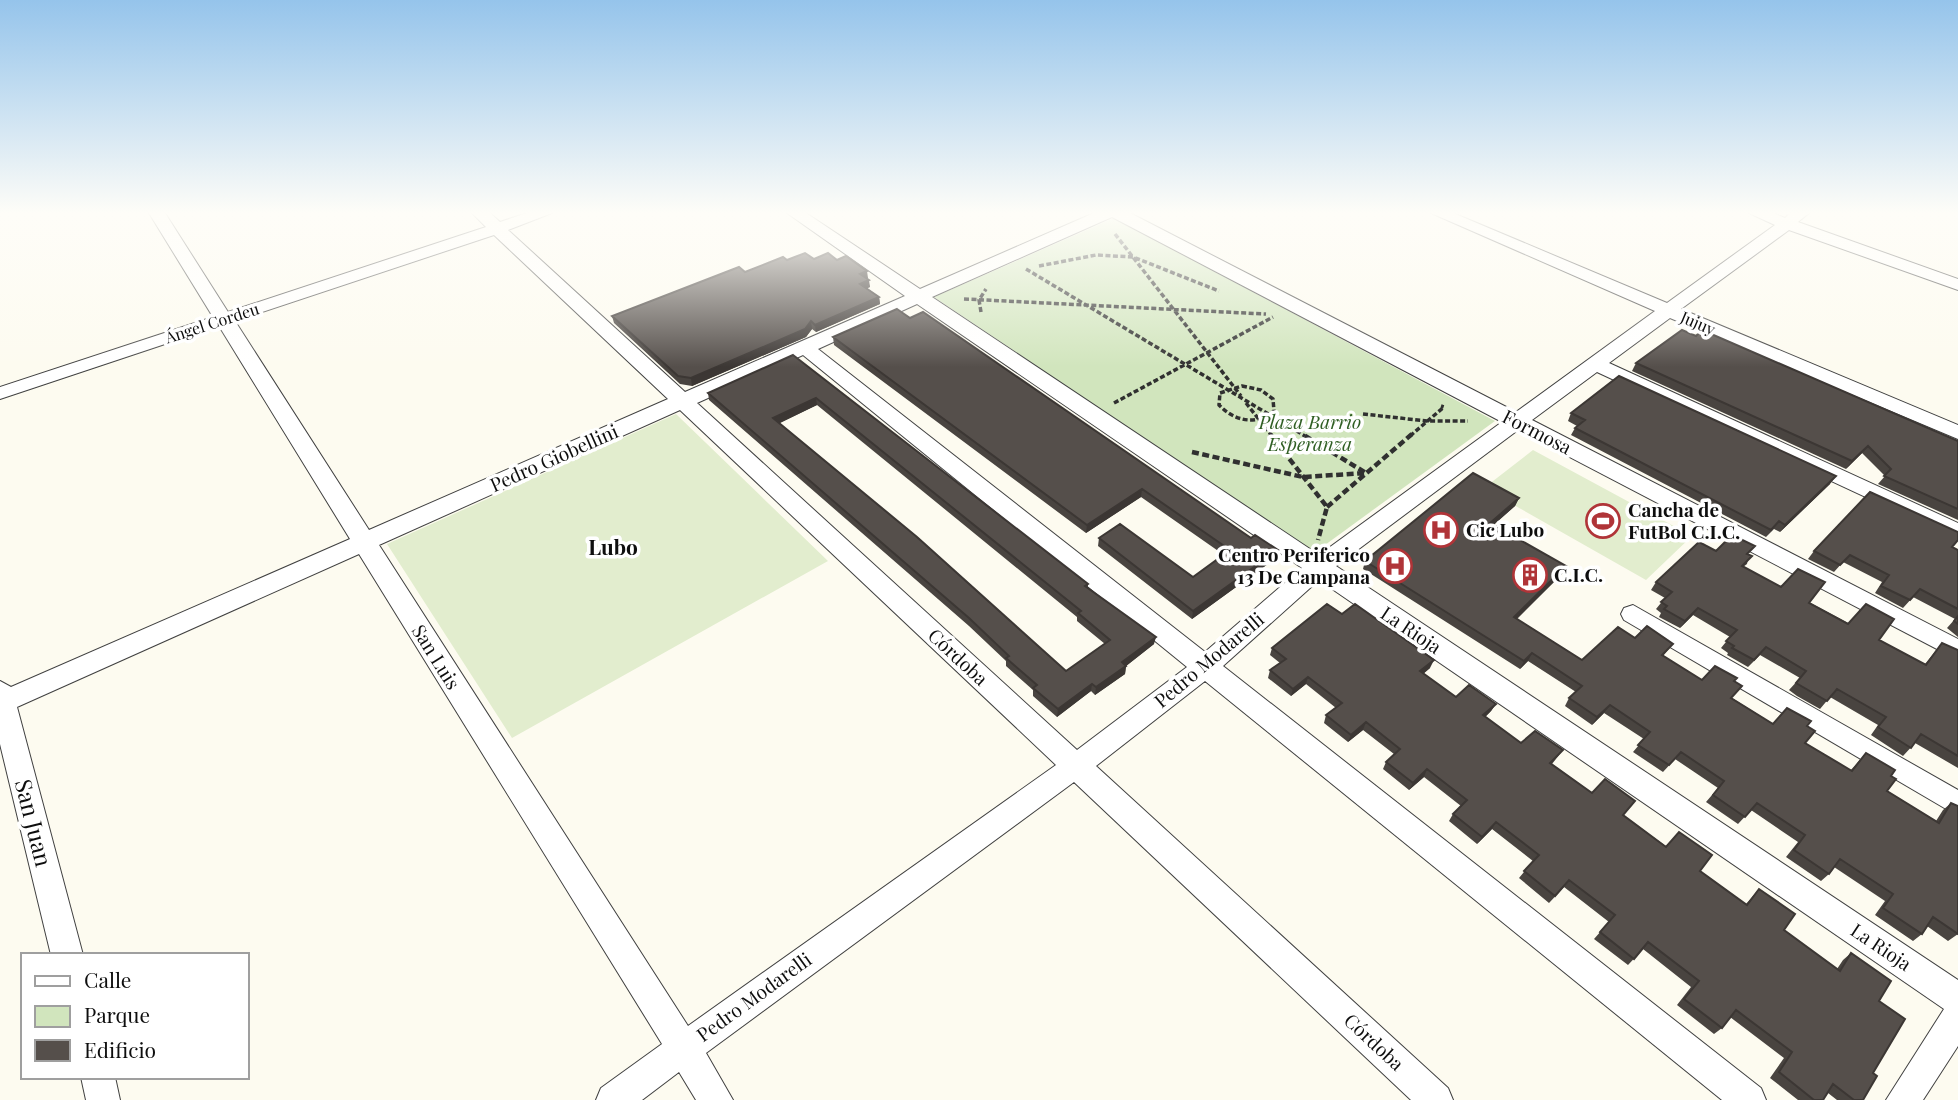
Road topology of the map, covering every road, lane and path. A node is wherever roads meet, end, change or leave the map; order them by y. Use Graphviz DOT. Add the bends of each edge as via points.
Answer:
graph roads {
  1 [pos="189,264"];
  2 [pos="371,264"];
  3 [pos="535,264"];
  4 [pos="870,264"];
  5 [pos="1000,264"];
  6 [pos="1049,264"];
  7 [pos="1139,264"];
  8 [pos="1152,264"];
  9 [pos="1204,264"];
  10 [pos="1559,264"];
  11 [pos="1732,264"];
  12 [pos="1907,264"];
  13 [pos="1026,269"];
  14 [pos="1015,274"];
  15 [pos="995,283"];
  16 [pos="1958,285"];
  17 [pos="1229,295"];
  18 [pos="918,297"];
  19 [pos="979,300"];
  20 [pos="1086,305"];
  21 [pos="1254,305"];
  22 [pos="1173,309"];
  23 [pos="1669,311"];
  24 [pos="1278,314"];
  25 [pos="983,315"];
  26 [pos="223,319"];
  27 [pos="804,347"];
  28 [pos="1207,352"];
  29 [pos="1185,364"];
  30 [pos="1595,364"];
  31 [pos="1233,387"];
  32 [pos="1226,389"];
  33 [pos="0,393"];
  34 [pos="1104,395"];
  35 [pos="1244,400"];
  36 [pos="682,401"];
  37 [pos="1432,401"];
  38 [pos="1115,403"];
  39 [pos="1125,410"];
  40 [pos="1092,414"];
  41 [pos="1363,414"];
  42 [pos="1270,415"];
  43 [pos="1259,420"];
  44 [pos="1427,421"];
  45 [pos="1517,421"];
  46 [pos="1958,433"];
  47 [pos="1188,451"];
  48 [pos="1366,473"];
  49 [pos="1304,477"];
  50 [pos="1327,507"];
  51 [pos="1958,532"];
  52 [pos="364,543"];
  53 [pos="1318,567"];
  54 [pos="1633,614"];
  55 [pos="1958,650"];
  56 [pos="1204,668"];
  57 [pos="1,699"];
  58 [pos="1076,766"];
  59 [pos="1958,804"];
  60 [pos="66,953"];
  61 [pos="1958,1014"];
  62 [pos="683,1047"];
  63 [pos="98,1079"];
  64 [pos="103,1100"];
  65 [pos="613,1100"];
  66 [pos="716,1100"];
  67 [pos="1436,1100"];
  68 [pos="1749,1100"];
  69 [pos="1903,1100"];
  1 -- 26 [label="street, San Luis"];
  2 -- 26 [label="street, Ángel Cordeu"];
  3 -- 36 [label="street, Córdoba"];
  4 -- 18 [label="street, La Rioja"];
  5 -- 18 [label="street, Pedro Giobellini"];
  6 -- 13 [label="path"];
  7 -- 22 [label="path"];
  8 -- 17 [label="path"];
  9 -- 45 [label="street, Formosa"];
  10 -- 23 [label="street, Jujuy"];
  11 -- 23 [label="street, Pedro Modarelli"];
  12 -- 16 [label="street"];
  13 -- 14 [label="path"];
  13 -- 20 [label="path"];
  15 -- 19 [label="path"];
  18 -- 19 [label="path"];
  18 -- 27 [label="street, Pedro Giobellini"];
  18 -- 40 [label="street, La Rioja"];
  19 -- 20 [label="path"];
  19 -- 25 [label="path"];
  20 -- 22 [label="path"];
  20 -- 29 [label="path"];
  21 -- 24 [label="path"];
  22 -- 24 [label="path"];
  22 -- 28 [label="path"];
  23 -- 30 [label="street, Pedro Modarelli"];
  23 -- 46 [label="street, Jujuy"];
  24 -- 28 [label="path"];
  26 -- 33 [label="street, Ángel Cordeu"];
  26 -- 52 [label="street, San Luis"];
  27 -- 36 [label="street, Pedro Giobellini"];
  27 -- 56 [label="street"];
  28 -- 29 [label="path"];
  28 -- 31 [label="path"];
  29 -- 32 [label="path"];
  29 -- 38 [label="path"];
  30 -- 45 [label="street, Pedro Modarelli"];
  30 -- 51 [label="street"];
  31 -- 32 [label="path"];
  31 -- 35 [label="path"];
  31 -- 42 [label="path" via="1252,387 1268,394 1275,405"];
  32 -- 35 [label="path"];
  32 -- 43 [label="path" via="1218,399 1223,411 1239,419"];
  34 -- 38 [label="path"];
  35 -- 42 [label="path"];
  35 -- 43 [label="path"];
  36 -- 52 [label="street, Pedro Giobellini"];
  36 -- 58 [label="street, Córdoba"];
  37 -- 44 [label="path" via="1444,407"];
  38 -- 39 [label="path"];
  38 -- 40 [label="path"];
  40 -- 53 [label="street, La Rioja"];
  41 -- 44 [label="path"];
  42 -- 43 [label="path"];
  42 -- 48 [label="path"];
  43 -- 49 [label="path"];
  44 -- 45 [label="path"];
  44 -- 48 [label="path"];
  45 -- 53 [label="street, Pedro Modarelli"];
  45 -- 55 [label="street, Formosa"];
  47 -- 49 [label="path"];
  48 -- 49 [label="path"];
  48 -- 50 [label="path"];
  49 -- 50 [label="path"];
  50 -- 53 [label="path" via="1314,554"];
  52 -- 57 [label="street, Pedro Giobellini"];
  52 -- 62 [label="street, San Luis"];
  53 -- 56 [label="street, Pedro Modarelli"];
  53 -- 61 [label="street, La Rioja"];
  54 -- 59 [label="street"];
  56 -- 58 [label="street, Pedro Modarelli"];
  56 -- 68 [label="street"];
  57 -- 60 [label="street, San Juan"];
  58 -- 62 [label="street, Pedro Modarelli"];
  58 -- 67 [label="street, Córdoba"];
  61 -- 69 [label="street"];
  62 -- 65 [label="street, Pedro Modarelli"];
  62 -- 66 [label="street, San Luis"];
  63 -- 64 [label="street"];
}
